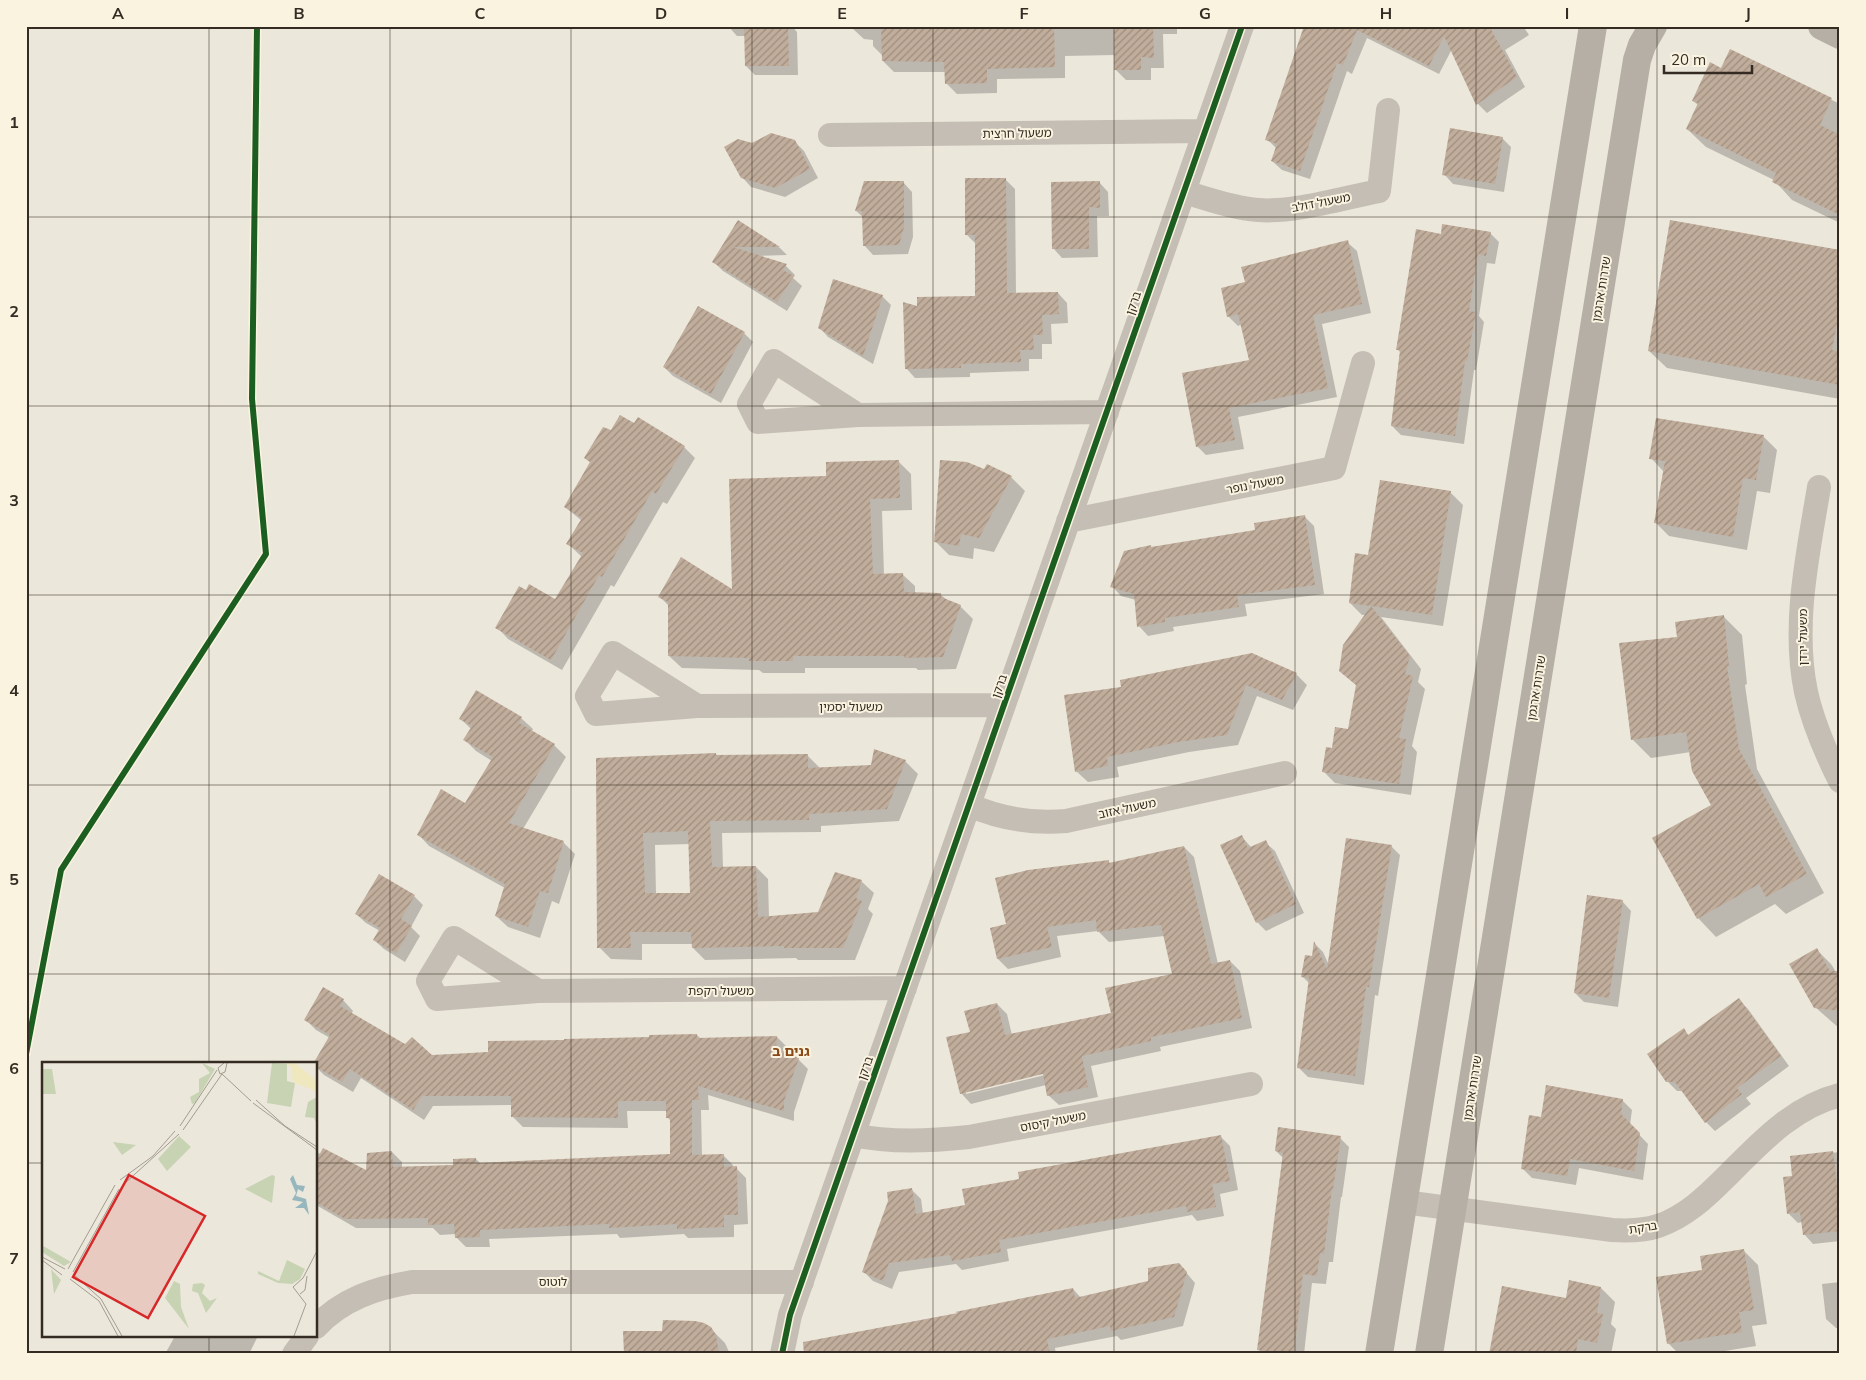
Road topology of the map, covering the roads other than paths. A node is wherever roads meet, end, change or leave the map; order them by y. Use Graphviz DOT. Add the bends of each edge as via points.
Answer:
graph roads {
  1 [pos="1242,26"];
  2 [pos="1593,26"];
  3 [pos="1653,26"];
  4 [pos="1822,26"];
  5 [pos="1840,35"];
  6 [pos="1388,110"];
  7 [pos="1205,131"];
  8 [pos="830,135"];
  9 [pos="1184,192"];
  10 [pos="1363,363"];
  11 [pos="1107,412"];
  12 [pos="858,414"];
  13 [pos="1819,487"];
  14 [pos="1068,521"];
  15 [pos="1004,705"];
  16 [pos="697,706"];
  17 [pos="1285,773"];
  18 [pos="1840,781"];
  19 [pos="969,805"];
  20 [pos="905,988"];
  21 [pos="538,991"];
  22 [pos="1251,1084"];
  23 [pos="1840,1095"];
  24 [pos="853,1135"];
  25 [pos="1404,1202"];
  26 [pos="1452,1209"];
  27 [pos="802,1282"];
  28 [pos="318,1325"];
  29 [pos="306,1338"];
  30 [pos="294,1354"];
  31 [pos="782,1354"];
  32 [pos="1379,1354"];
  33 [pos="1428,1354"];
  1 -- 7 [label="street, ברקן"];
  2 -- 25 [label="street"];
  3 -- 26 [label="street, שדרות ארגמן" via="1637,60"];
  4 -- 5 [label="street"];
  6 -- 9 [label="street, משעול דולב" via="1379,191 1280,210 1228,206"];
  7 -- 8 [label="street, משעול חרצית"];
  7 -- 9 [label="street, ברקן"];
  9 -- 11 [label="street, ברקן"];
  10 -- 14 [label="street, משעול נופר" via="1334,468"];
  11 -- 12 [label="street"];
  11 -- 14 [label="street, ברקן"];
  13 -- 18 [label="street, משעול ירדן" via="1804,580 1801,650 1812,715"];
  14 -- 15 [label="street, ברקן"];
  15 -- 16 [label="street, משעול יסמין"];
  15 -- 19 [label="street, ברקן"];
  17 -- 19 [label="street, משעול אזוב" via="1066,821 1014,820"];
  19 -- 20 [label="street, ברקן"];
  20 -- 21 [label="street, משעול רקפת"];
  20 -- 24 [label="street, ברקן"];
  22 -- 24 [label="street, משעול קיסוס" via="968,1137 909,1140"];
  23 -- 26 [label="street, ברקת" via="1814,1104 1776,1128 1702,1200 1657,1227 1612,1230"];
  24 -- 27 [label="street, ברקן"];
  25 -- 26 [label="street, ברקת"];
  25 -- 32 [label="street"];
  26 -- 33 [label="street, שדרות ארגמן"];
  27 -- 28 [label="street, לוטוס" via="412,1282 384,1286 360,1295 339,1307"];
  27 -- 31 [label="street, ברקן" via="790,1314"];
  29 -- 30 [label="street"];
}
